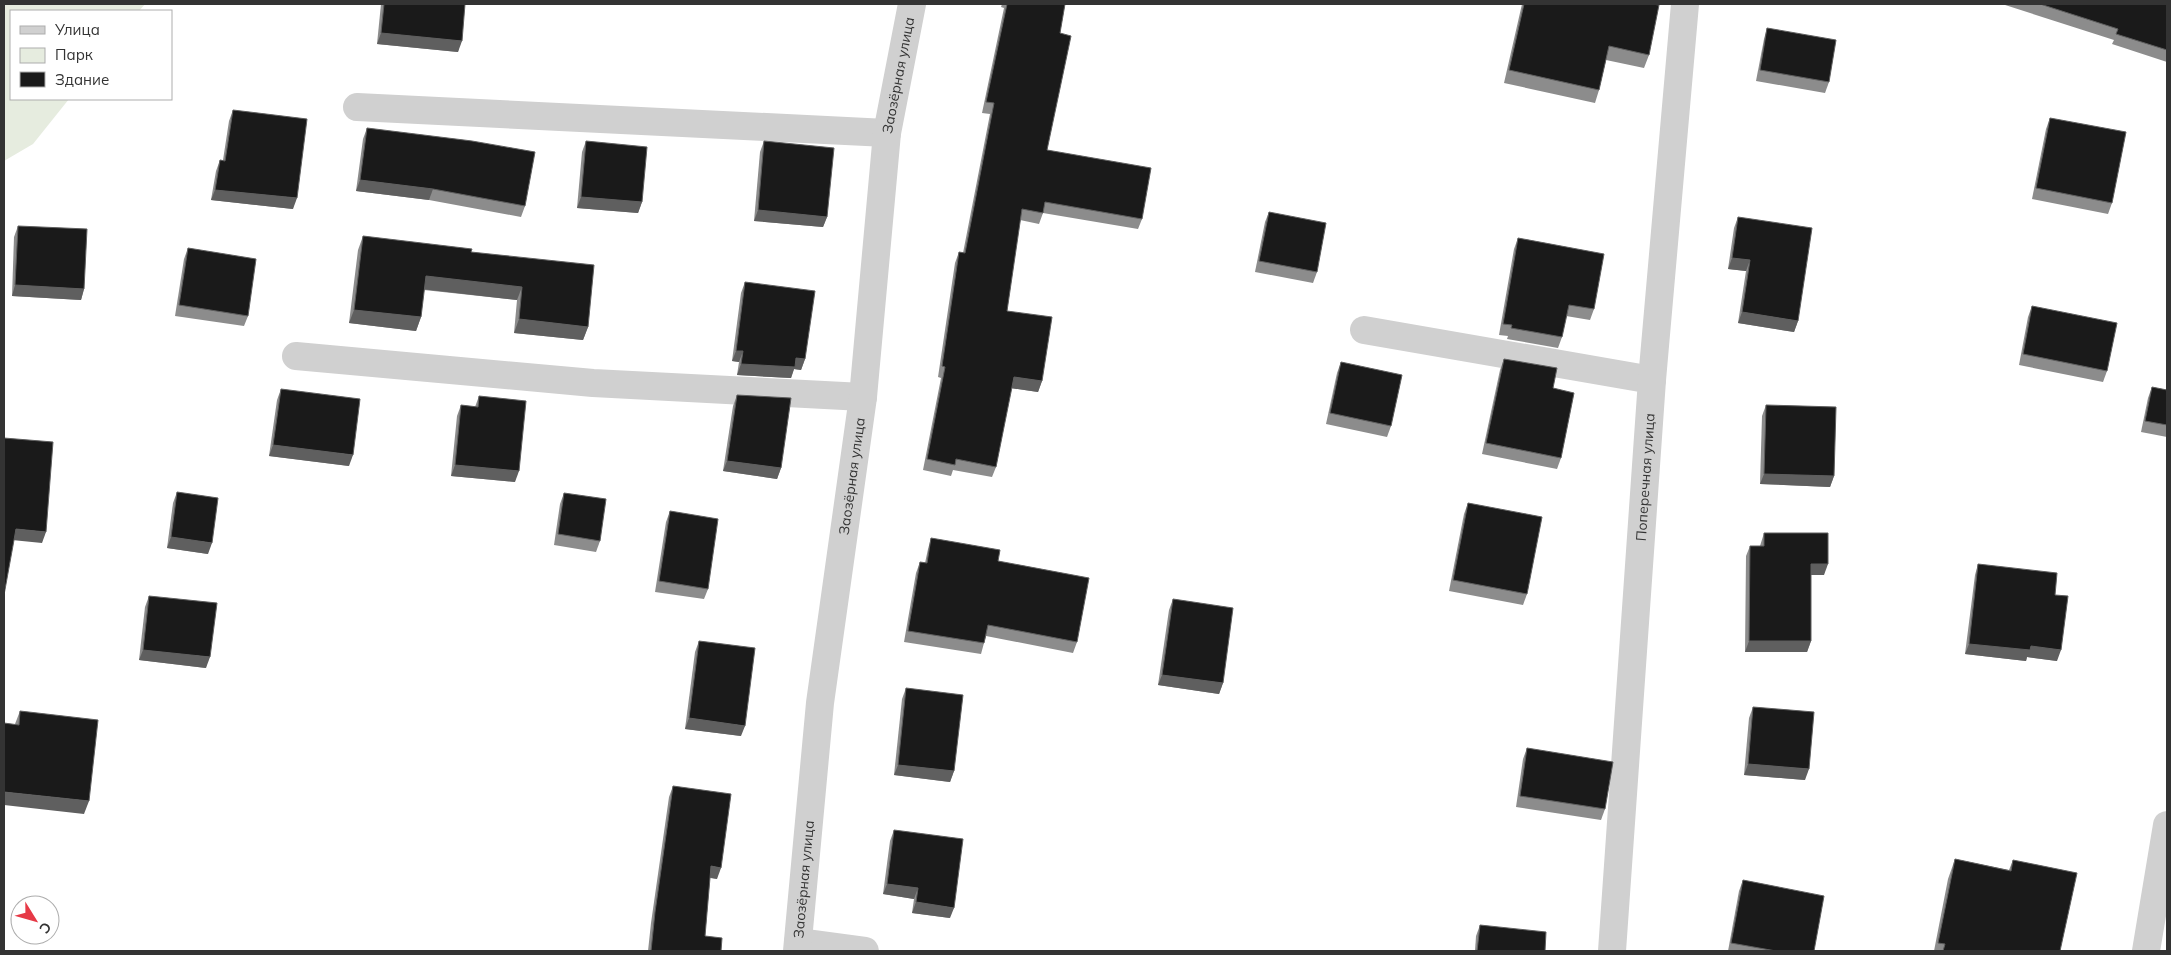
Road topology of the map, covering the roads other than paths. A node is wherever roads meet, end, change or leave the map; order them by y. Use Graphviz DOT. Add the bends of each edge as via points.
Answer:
graph roads {
  1 [pos="912,4"];
  2 [pos="1686,4"];
  3 [pos="357,107"];
  4 [pos="887,134"];
  5 [pos="1364,330"];
  6 [pos="296,356"];
  7 [pos="1652,380"];
  8 [pos="863,397"];
  9 [pos="2167,825"];
  10 [pos="2167,941"];
  11 [pos="797,946"];
  12 [pos="866,951"];
  13 [pos="1612,951"];
  14 [pos="2146,951"];
  1 -- 4 [label="street, Заозёрная улица"];
  2 -- 7 [label="street, Поперечная улица"];
  3 -- 4 [label="street"];
  4 -- 8 [label="street, Заозёрная улица"];
  5 -- 7 [label="street"];
  6 -- 8 [label="street" via="593,383"];
  7 -- 13 [label="street, Поперечная улица"];
  8 -- 11 [label="street, Заозёрная улица" via="820,702"];
  9 -- 14 [label="street"];
  10 -- 14 [label="street"];
  11 -- 12 [label="street"];
}
